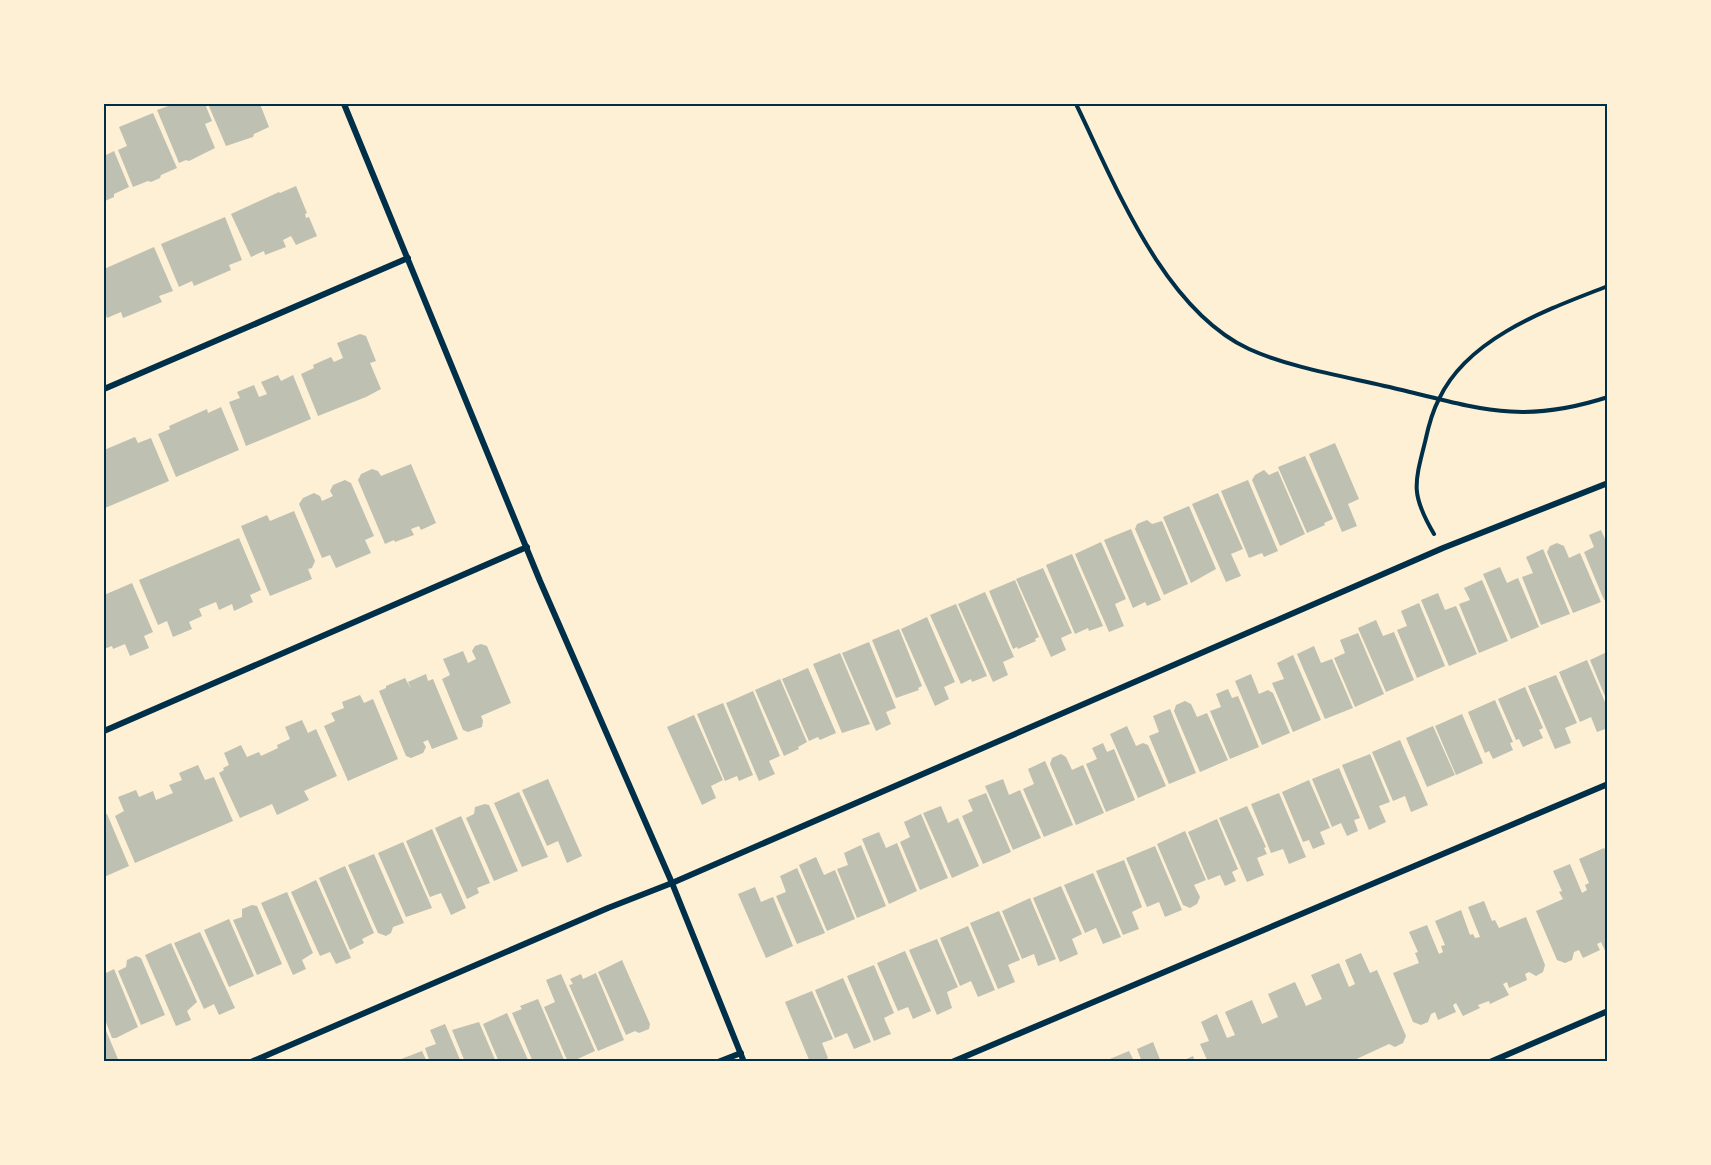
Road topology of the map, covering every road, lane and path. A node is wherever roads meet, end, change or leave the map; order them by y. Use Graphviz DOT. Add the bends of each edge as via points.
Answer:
graph roads {
  1 [pos="344,104"];
  2 [pos="1076,104"];
  3 [pos="408,258"];
  4 [pos="1608,286"];
  5 [pos="104,389"];
  6 [pos="1608,397"];
  7 [pos="1439,399"];
  8 [pos="1608,483"];
  9 [pos="527,547"];
  10 [pos="1443,548"];
  11 [pos="104,731"];
  12 [pos="1608,784"];
  13 [pos="672,883"];
  14 [pos="1608,1011"];
  15 [pos="741,1053"];
  16 [pos="251,1062"];
  17 [pos="718,1062"];
  18 [pos="744,1062"];
  19 [pos="952,1062"];
  20 [pos="1490,1062"];
  1 -- 3 [label="street"];
  2 -- 7 [label="path" via="1149,249 1212,325 1267,356"];
  3 -- 5 [label="street"];
  3 -- 9 [label="street"];
  4 -- 7 [label="path" via="1498,336 1470,359"];
  6 -- 7 [label="path" via="1568,408 1523,413 1488,411"];
  7 -- 10 [label="path" via="1416,487 1421,510"];
  8 -- 10 [label="street"];
  9 -- 11 [label="street"];
  9 -- 13 [label="street"];
  10 -- 13 [label="street"];
  12 -- 19 [label="street"];
  13 -- 15 [label="street"];
  13 -- 16 [label="street"];
  14 -- 20 [label="street"];
  15 -- 17 [label="street"];
  15 -- 18 [label="street"];
}
